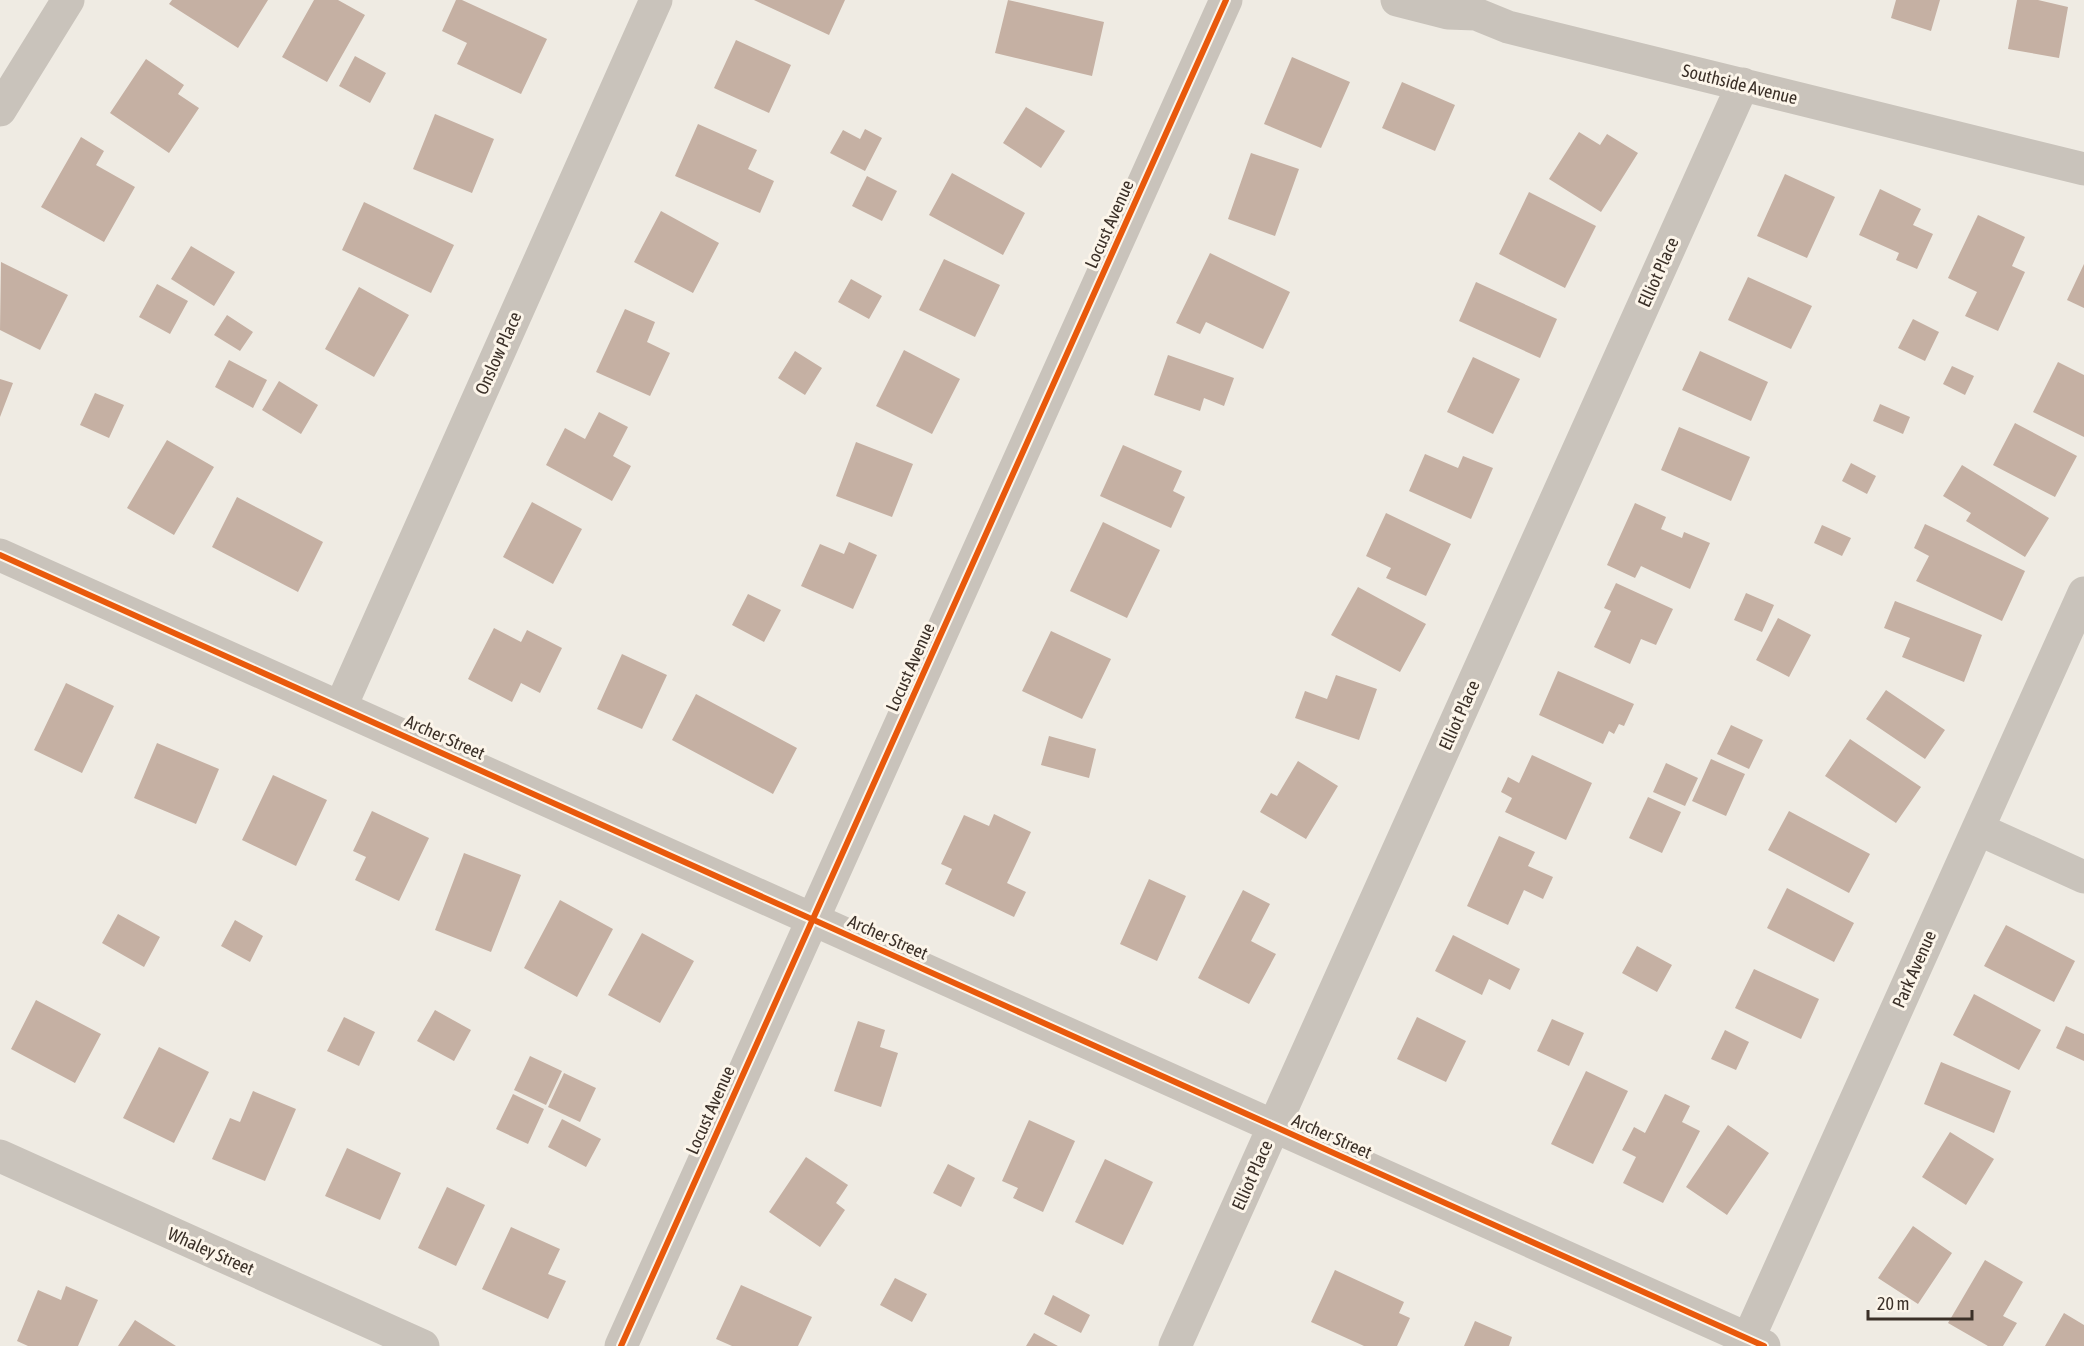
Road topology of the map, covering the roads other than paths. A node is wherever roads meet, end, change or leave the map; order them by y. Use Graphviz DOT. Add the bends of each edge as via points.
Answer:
graph roads {
  1 [pos="68,0"];
  2 [pos="656,0"];
  3 [pos="1226,0"];
  4 [pos="1396,0"];
  5 [pos="1511,13"];
  6 [pos="1743,84"];
  7 [pos="0,110"];
  8 [pos="2084,169"];
  9 [pos="0,555"];
  10 [pos="2084,592"];
  11 [pos="341,706"];
  12 [pos="1978,829"];
  13 [pos="2084,877"];
  14 [pos="812,920"];
  15 [pos="1274,1126"];
  16 [pos="0,1156"];
  17 [pos="1752,1344"];
  18 [pos="423,1346"];
  19 [pos="621,1346"];
  20 [pos="1175,1346"];
  1 -- 7 [label="street"];
  2 -- 11 [label="street, Onslow Place"];
  3 -- 14 [label="street, Locust Avenue"];
  4 -- 5 [label="street, Southside Avenue" via="1448,13"];
  5 -- 6 [label="street, Southside Avenue"];
  6 -- 8 [label="street, Southside Avenue"];
  6 -- 15 [label="street, Elliot Place"];
  9 -- 11 [label="street, Archer Street"];
  10 -- 12 [label="street, Park Avenue"];
  11 -- 14 [label="street, Archer Street"];
  12 -- 13 [label="street"];
  12 -- 17 [label="street, Park Avenue"];
  14 -- 15 [label="street, Archer Street"];
  14 -- 19 [label="street, Locust Avenue"];
  15 -- 17 [label="street, Archer Street"];
  15 -- 20 [label="street, Elliot Place"];
  16 -- 18 [label="street, Whaley Street"];
}
